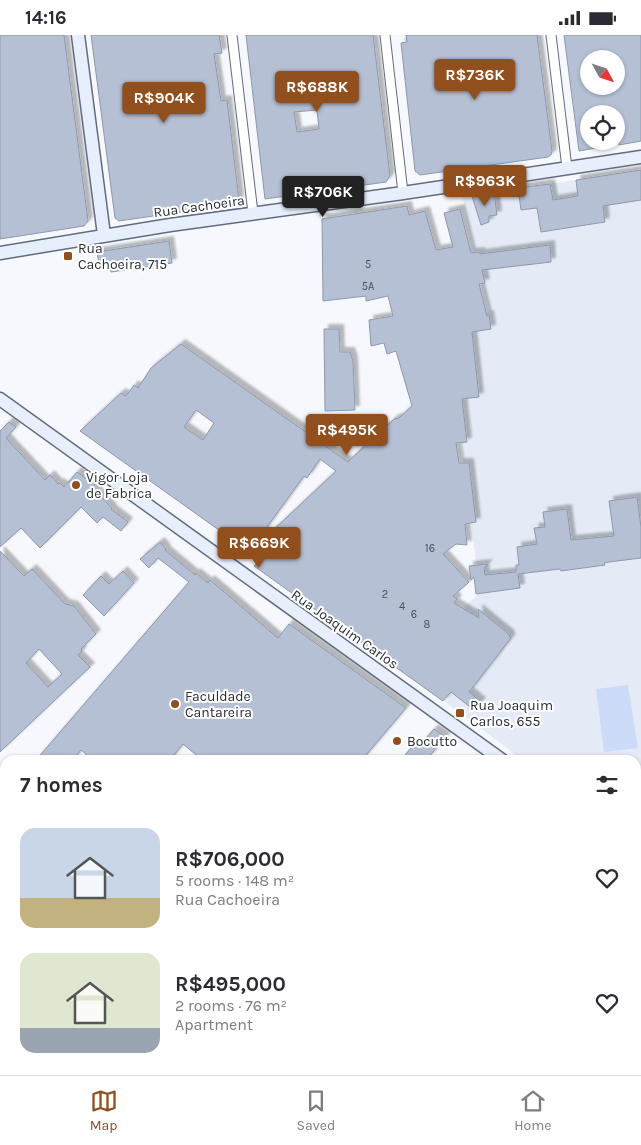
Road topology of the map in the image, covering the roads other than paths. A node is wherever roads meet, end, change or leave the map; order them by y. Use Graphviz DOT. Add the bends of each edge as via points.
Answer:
graph roads {
  1 [pos="78,35"];
  2 [pos="232,35"];
  3 [pos="385,35"];
  4 [pos="551,35"];
  5 [pos="641,157"];
  6 [pos="567,168"];
  7 [pos="403,193"];
  8 [pos="253,213"];
  9 [pos="104,235"];
  10 [pos="0,253"];
  11 [pos="0,399"];
  12 [pos="495,755"];
  1 -- 9 [label="street"];
  2 -- 8 [label="street"];
  3 -- 7 [label="street"];
  4 -- 6 [label="street"];
  5 -- 6 [label="street, Rua Cachoeira"];
  6 -- 7 [label="street, Rua Cachoeira"];
  7 -- 8 [label="street, Rua Cachoeira"];
  8 -- 9 [label="street, Rua Cachoeira"];
  9 -- 10 [label="street, Rua Cachoeira"];
  11 -- 12 [label="street, Rua Joaquim Carlos"];
}
